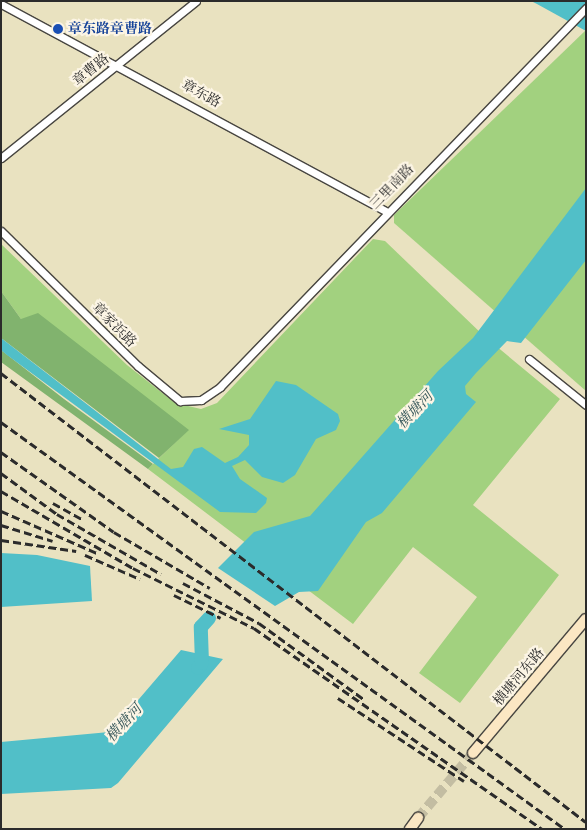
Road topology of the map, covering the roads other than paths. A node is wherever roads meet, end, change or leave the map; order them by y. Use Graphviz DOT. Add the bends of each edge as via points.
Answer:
graph roads {
  1 [pos="196,1"];
  2 [pos="1,4"];
  3 [pos="586,8"];
  4 [pos="120,63"];
  5 [pos="1,158"];
  6 [pos="386,211"];
  7 [pos="1,231"];
  8 [pos="529,359"];
  9 [pos="220,387"];
  10 [pos="586,405"];
  11 [pos="586,619"];
  12 [pos="473,753"];
  13 [pos="418,818"];
  14 [pos="410,829"];
  1 -- 4 [label="street, 章曹路"];
  2 -- 4 [label="street, 章东路"];
  3 -- 6 [label="street, 三里南路"];
  4 -- 5 [label="street, 章曹路"];
  4 -- 6 [label="street, 章东路"];
  6 -- 9 [label="street, 三里南路"];
  7 -- 9 [label="street, 章家浜路" via="138,366 180,401 201,400"];
  8 -- 10 [label="street"];
  11 -- 12 [label="main road, 横塘河东路"];
  13 -- 14 [label="main road"];
}
